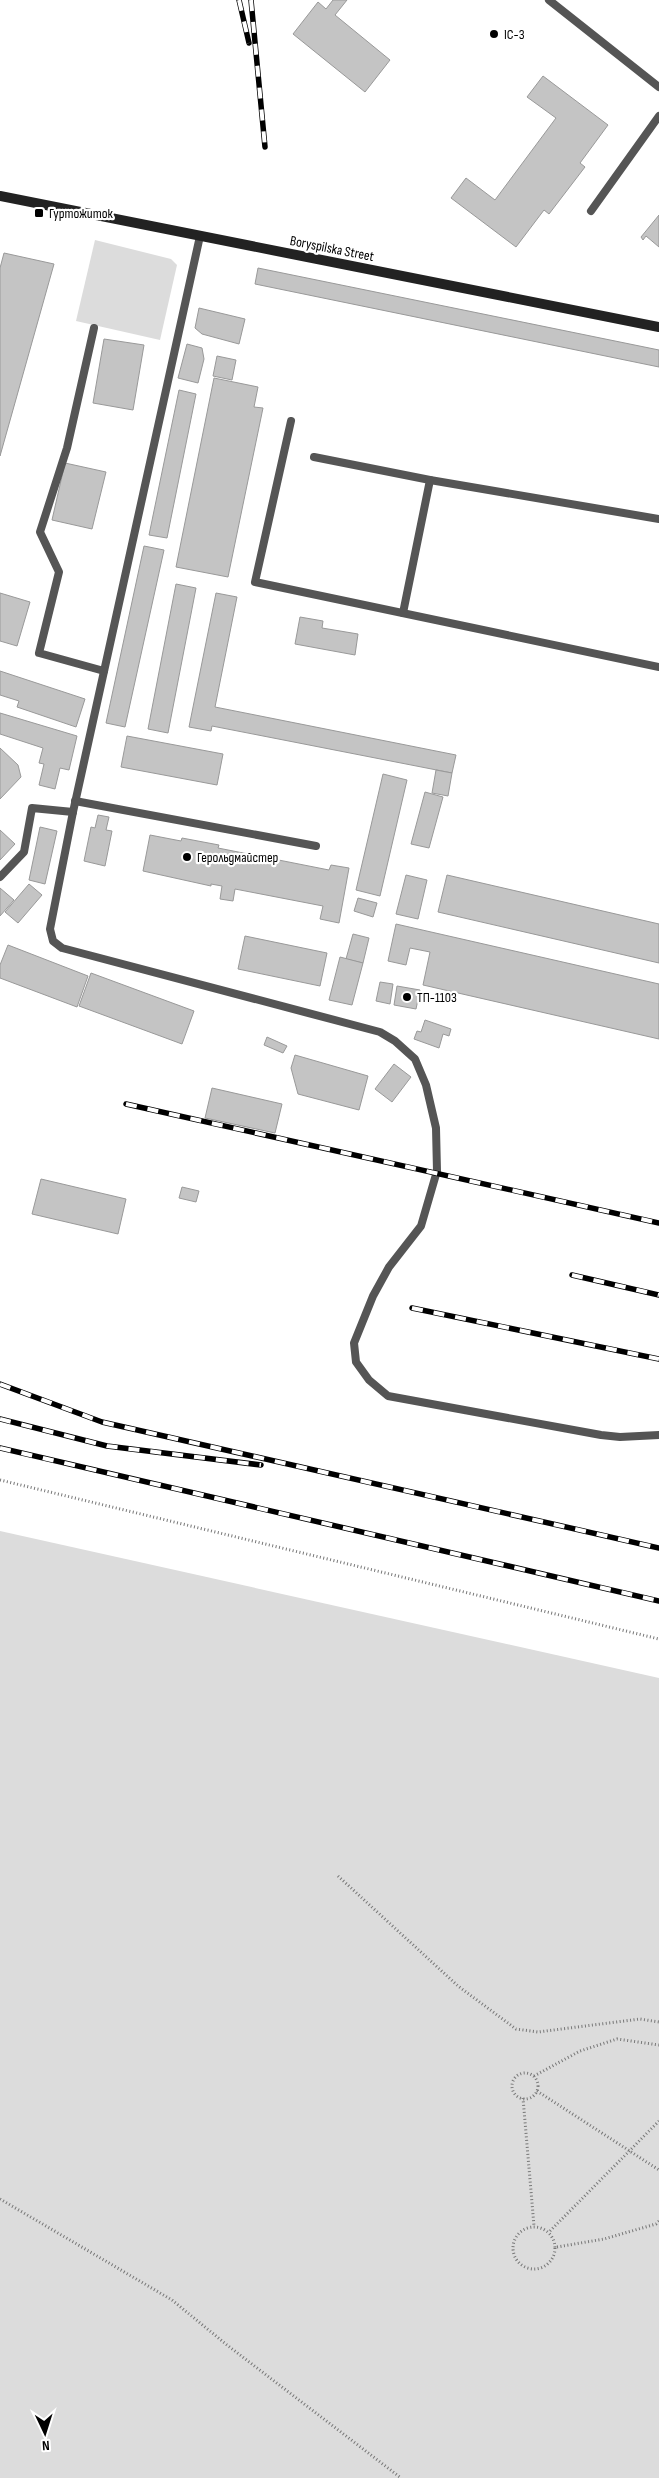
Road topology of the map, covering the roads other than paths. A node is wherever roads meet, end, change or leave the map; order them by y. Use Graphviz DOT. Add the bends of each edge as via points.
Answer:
graph roads {
  1 [pos="549,0"];
  2 [pos="659,87"];
  3 [pos="659,116"];
  4 [pos="0,196"];
  5 [pos="591,211"];
  6 [pos="200,236"];
  7 [pos="659,327"];
  8 [pos="94,328"];
  9 [pos="291,422"];
  10 [pos="314,457"];
  11 [pos="430,480"];
  12 [pos="659,519"];
  13 [pos="403,613"];
  14 [pos="659,667"];
  15 [pos="104,671"];
  16 [pos="75,801"];
  17 [pos="73,812"];
  18 [pos="316,846"];
  19 [pos="0,877"];
  20 [pos="659,1435"];
  1 -- 2 [label="lane"];
  3 -- 5 [label="lane"];
  4 -- 6 [label="main road, Boryspilska Street"];
  6 -- 7 [label="main road, Boryspilska Street"];
  6 -- 15 [label="lane"];
  8 -- 15 [label="lane" via="67,448 40,532 60,572 39,653"];
  9 -- 13 [label="lane" via="255,582"];
  10 -- 11 [label="lane"];
  11 -- 12 [label="lane"];
  11 -- 13 [label="lane"];
  13 -- 14 [label="lane"];
  15 -- 16 [label="lane"];
  16 -- 17 [label="lane"];
  16 -- 18 [label="lane"];
  17 -- 19 [label="lane" via="32,808 24,852"];
  17 -- 20 [label="lane" via="50,929 53,941 62,948 380,1032 415,1060 426,1086 436,1128 437,1171 421,1226 389,1268 373,1296 354,1343 356,1362 369,1380 388,1396 529,1423 620,1437"];
}
